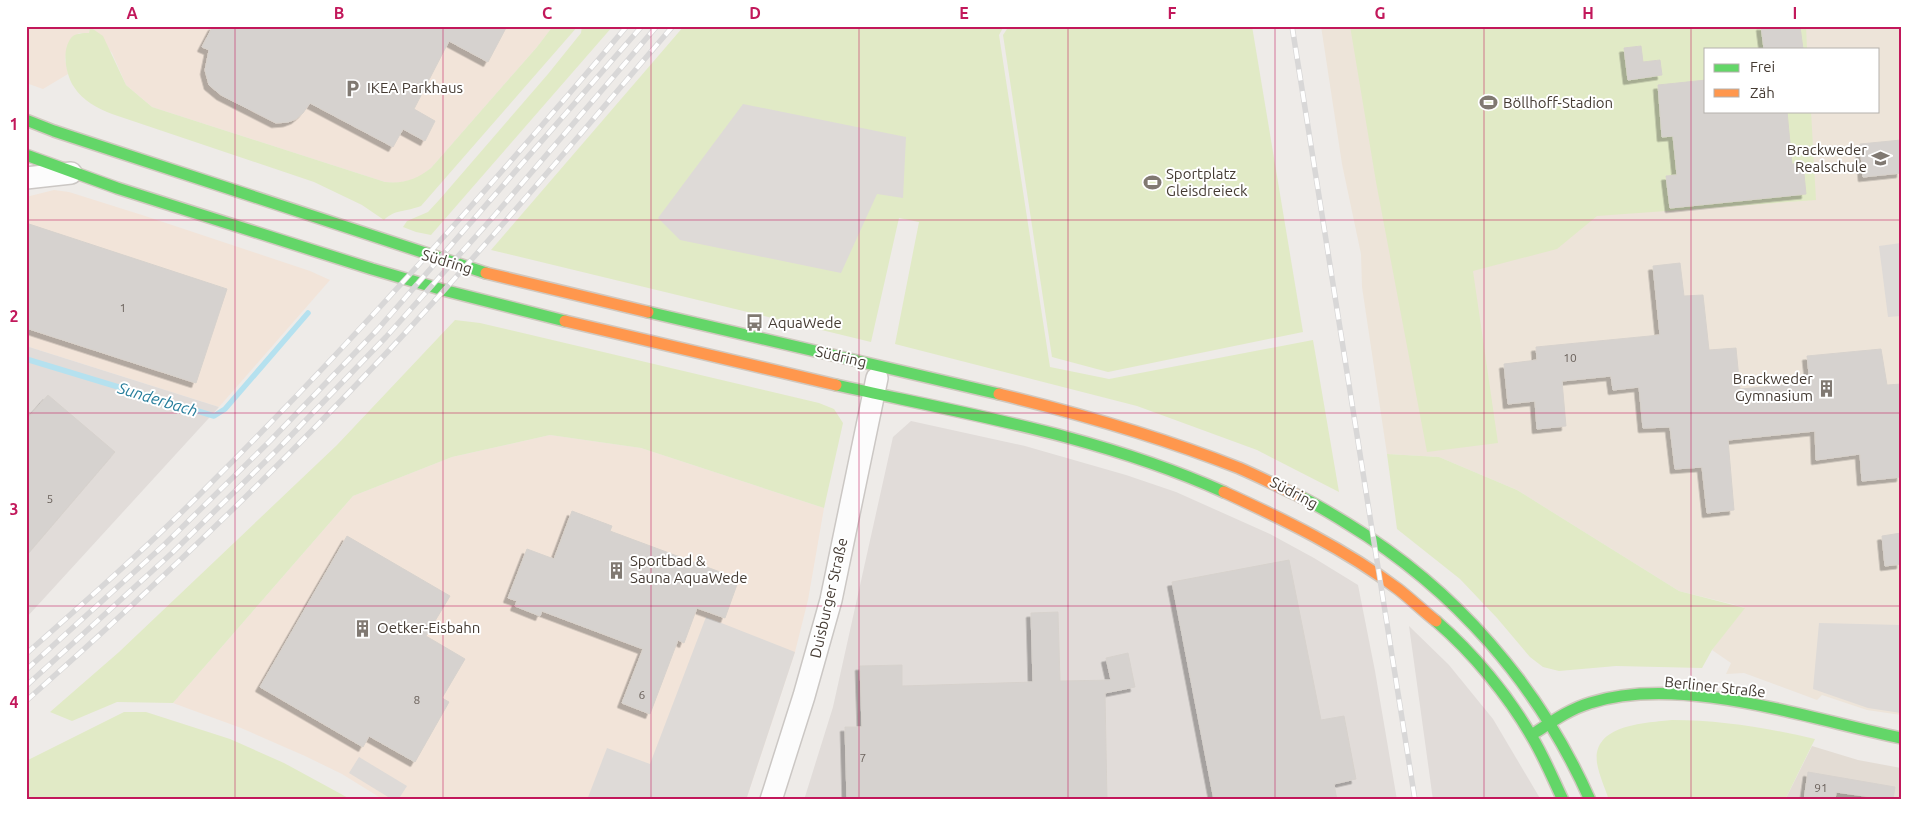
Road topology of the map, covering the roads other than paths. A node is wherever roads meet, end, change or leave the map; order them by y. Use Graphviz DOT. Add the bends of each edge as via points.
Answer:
graph roads {
  1 [pos="26,120"];
  2 [pos="26,155"];
  3 [pos="76,172"];
  4 [pos="26,178"];
  5 [pos="880,366"];
  6 [pos="874,393"];
  7 [pos="1550,723"];
  8 [pos="1531,736"];
  9 [pos="1901,738"];
  10 [pos="772,800"];
  11 [pos="1563,800"];
  12 [pos="1590,800"];
  1 -- 5 [label="main road, Südring" via="467,268"];
  2 -- 3 [label="main road, Südring"];
  3 -- 4 [label="street"];
  3 -- 6 [label="main road, Südring" via="183,209 498,305"];
  5 -- 6 [label="street, Südring"];
  5 -- 7 [label="main road, Südring" via="1143,432 1267,479 1354,525 1399,556 1455,604 1522,681"];
  6 -- 8 [label="main road, Südring" via="1013,422 1080,440 1195,479 1255,504 1337,548 1420,606 1472,654"];
  6 -- 10 [label="street, Duisburger Straße" via="831,600"];
  7 -- 8 [label="main road, Berliner Straße"];
  7 -- 9 [label="main road, Berliner Straße" via="1597,701 1681,695 1782,710"];
  7 -- 12 [label="main road, Südring"];
  8 -- 11 [label="main road, Südring"];
}
